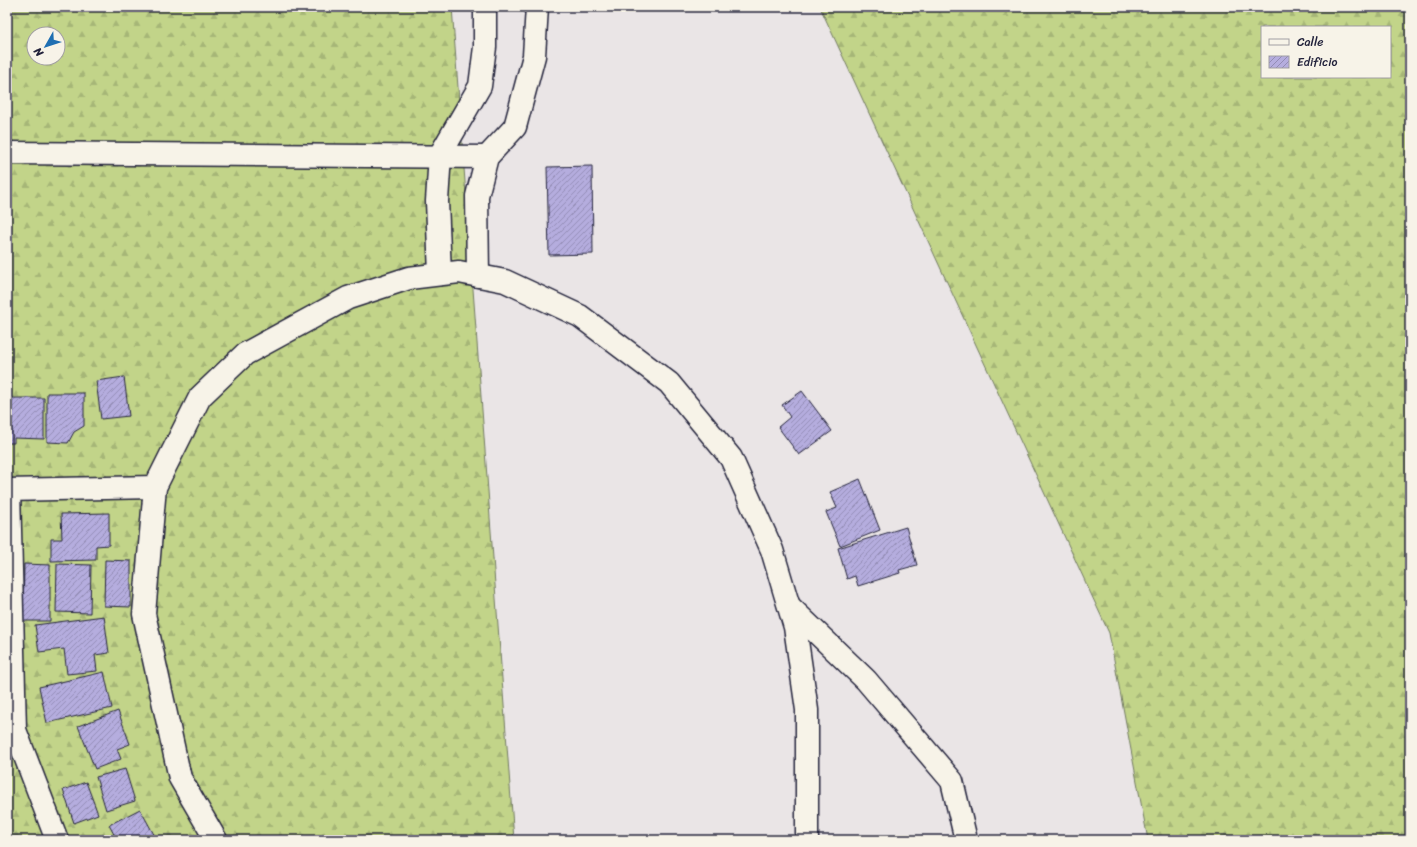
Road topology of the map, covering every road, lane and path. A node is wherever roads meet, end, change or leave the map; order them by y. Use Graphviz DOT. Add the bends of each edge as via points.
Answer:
graph roads {
  1 [pos="486,7"];
  2 [pos="536,7"];
  3 [pos="7,153"];
  4 [pos="440,155"];
  5 [pos="487,157"];
  6 [pos="440,274"];
  7 [pos="478,276"];
  8 [pos="155,487"];
  9 [pos="8,490"];
  10 [pos="790,607"];
  11 [pos="57,840"];
  12 [pos="216,840"];
  13 [pos="807,840"];
  14 [pos="966,840"];
  1 -- 4 [label="street" via="485,47 480,86"];
  2 -- 5 [label="street" via="534,56 515,127"];
  3 -- 4 [label="street"];
  4 -- 5 [label="street"];
  4 -- 6 [label="street" via="437,201"];
  5 -- 7 [label="street" via="477,196"];
  6 -- 7 [label="street" via="460,272"];
  6 -- 8 [label="street" via="409,278 348,298 245,354 200,397"];
  7 -- 10 [label="street" via="505,281 580,316 669,383 731,458 772,550"];
  8 -- 9 [label="street"];
  8 -- 12 [label="street" via="144,614 180,778"];
  9 -- 11 [label="street" via="15,730"];
  10 -- 13 [label="street" via="807,710"];
  10 -- 14 [label="street" via="866,680 952,780"];
}
